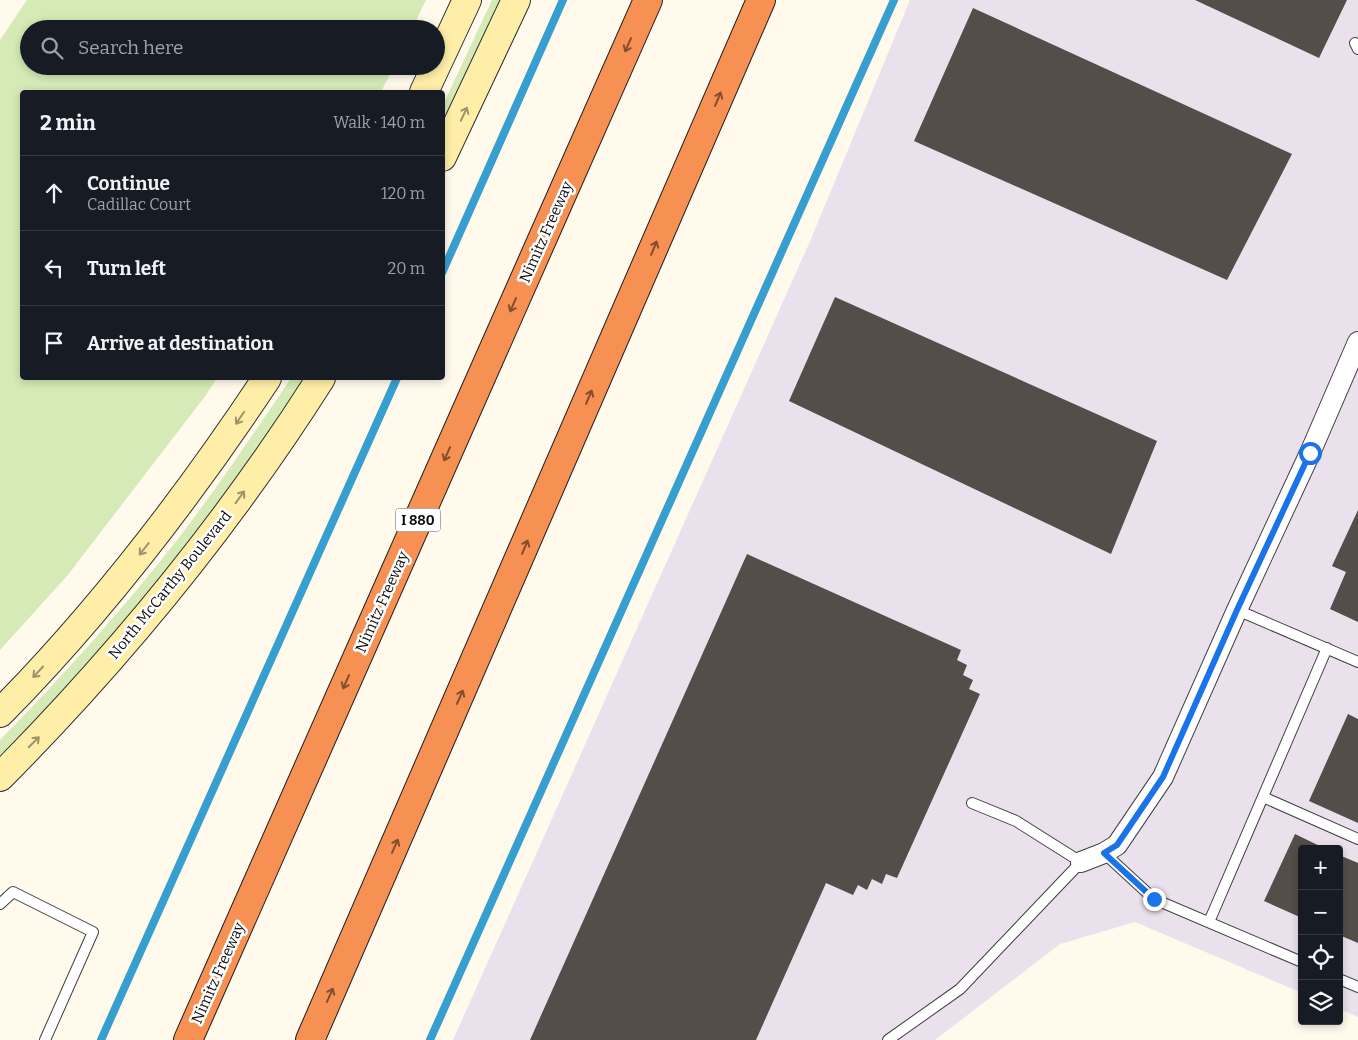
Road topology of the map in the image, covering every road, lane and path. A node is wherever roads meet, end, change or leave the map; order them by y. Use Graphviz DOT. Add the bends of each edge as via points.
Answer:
graph roads {
  1 [pos="467,0"];
  2 [pos="516,0"];
  3 [pos="648,0"];
  4 [pos="761,0"];
  5 [pos="445,47"];
  6 [pos="432,75"];
  7 [pos="425,90"];
  8 [pos="445,151"];
  9 [pos="1358,342"];
  10 [pos="266,380"];
  11 [pos="320,380"];
  12 [pos="1237,610"];
  13 [pos="1327,648"];
  14 [pos="1358,662"];
  15 [pos="0,713"];
  16 [pos="0,777"];
  17 [pos="1263,797"];
  18 [pos="972,802"];
  19 [pos="1358,839"];
  20 [pos="1104,853"];
  21 [pos="1081,862"];
  22 [pos="0,904"];
  23 [pos="1209,922"];
  24 [pos="1298,960"];
  25 [pos="1343,980"];
  26 [pos="1358,987"];
  27 [pos="45,1040"];
  28 [pos="188,1040"];
  29 [pos="310,1040"];
  30 [pos="888,1040"];
  1 -- 5 [label="main road"];
  8 -- 2 [label="main road, one-way"];
  3 -- 28 [label="highway, Nimitz Freeway / I 880, one-way"];
  29 -- 4 [label="highway, one-way"];
  6 -- 7 [label="main road"];
  9 -- 12 [label="street"];
  10 -- 15 [label="main road, one-way" via="223,443 123,576"];
  16 -- 11 [label="main road, North McCarthy Boulevard, one-way" via="42,735 158,605 255,477"];
  12 -- 13 [label="lane"];
  12 -- 20 [label="street" via="1163,777 1117,845"];
  13 -- 14 [label="lane"];
  13 -- 17 [label="lane"];
  17 -- 19 [label="lane"];
  17 -- 23 [label="lane"];
  18 -- 21 [label="lane" via="1016,821"];
  20 -- 21 [label="street"];
  20 -- 23 [label="lane" via="1154,899"];
  21 -- 30 [label="lane" via="960,989"];
  22 -- 27 [label="lane" via="13,892 93,932"];
  23 -- 24 [label="lane"];
  25 -- 26 [label="lane"];
}
